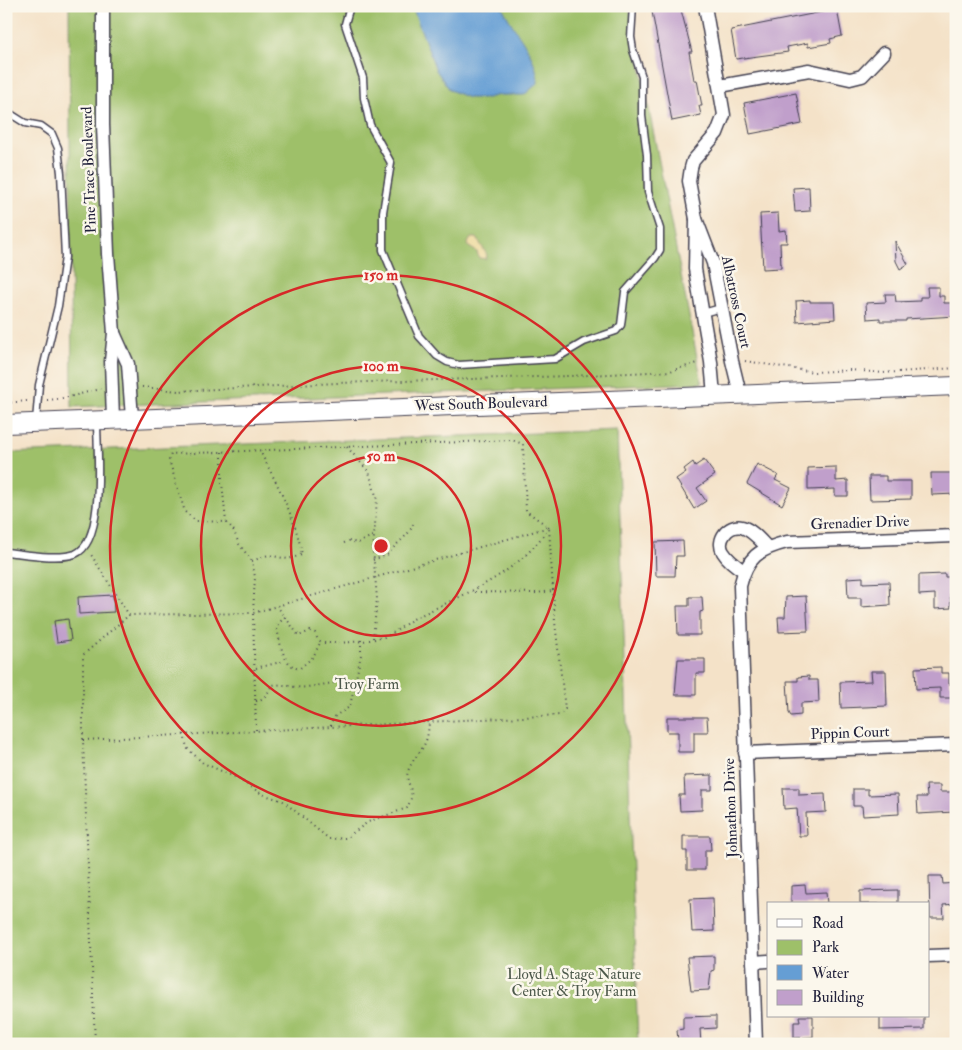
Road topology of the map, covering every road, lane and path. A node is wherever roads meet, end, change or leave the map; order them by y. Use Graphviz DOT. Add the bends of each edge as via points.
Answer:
graph roads {
  1 [pos="103,6"];
  2 [pos="350,6"];
  3 [pos="633,6"];
  4 [pos="705,6"];
  5 [pos="884,53"];
  6 [pos="720,86"];
  7 [pos="6,111"];
  8 [pos="696,219"];
  9 [pos="721,308"];
  10 [pos="703,312"];
  11 [pos="114,333"];
  12 [pos="746,361"];
  13 [pos="698,363"];
  14 [pos="956,368"];
  15 [pos="956,386"];
  16 [pos="107,387"];
  17 [pos="145,387"];
  18 [pos="85,393"];
  19 [pos="740,394"];
  20 [pos="714,395"];
  21 [pos="132,418"];
  22 [pos="105,419"];
  23 [pos="36,422"];
  24 [pos="6,424"];
  25 [pos="346,447"];
  26 [pos="262,450"];
  27 [pos="222,452"];
  28 [pos="226,522"];
  29 [pos="413,524"];
  30 [pos="550,527"];
  31 [pos="374,535"];
  32 [pos="956,536"];
  33 [pos="344,543"];
  34 [pos="86,547"];
  35 [pos="767,547"];
  36 [pos="6,552"];
  37 [pos="752,558"];
  38 [pos="374,560"];
  39 [pos="252,561"];
  40 [pos="744,571"];
  41 [pos="374,577"];
  42 [pos="553,590"];
  43 [pos="472,592"];
  44 [pos="277,606"];
  45 [pos="253,613"];
  46 [pos="129,615"];
  47 [pos="285,617"];
  48 [pos="374,638"];
  49 [pos="361,640"];
  50 [pos="321,642"];
  51 [pos="285,661"];
  52 [pos="256,668"];
  53 [pos="355,682"];
  54 [pos="256,701"];
  55 [pos="429,722"];
  56 [pos="331,726"];
  57 [pos="256,730"];
  58 [pos="184,734"];
  59 [pos="83,740"];
  60 [pos="956,745"];
  61 [pos="745,753"];
  62 [pos="956,955"];
  63 [pos="930,956"];
  64 [pos="767,961"];
  65 [pos="753,962"];
  66 [pos="96,1044"];
  67 [pos="404,1044"];
  68 [pos="417,1044"];
  69 [pos="756,1044"];
  1 -- 11 [label="street, Pine Trace Boulevard" via="105,181"];
  2 -- 3 [label="lane" via="346,24 363,78 370,125 391,163 383,212 383,250 419,336 436,356 459,365 555,359 584,342 616,331 621,325 625,292 660,250 660,229 648,192 642,77 633,50"];
  4 -- 6 [label="street, Albatross Court"];
  5 -- 6 [label="street" via="862,76 850,79 809,70"];
  6 -- 8 [label="street, Albatross Court" via="724,105 721,126 693,161 689,174"];
  7 -- 23 [label="lane" via="24,123 41,126 52,134 58,148 61,173 65,257 58,306 39,385"];
  8 -- 9 [label="street, Albatross Court" via="713,263"];
  8 -- 10 [label="street, Albatross Court" via="695,269"];
  9 -- 10 [label="lane"];
  9 -- 19 [label="street, Albatross Court"];
  10 -- 20 [label="street, Albatross Court"];
  11 -- 21 [label="street, Pine Trace Boulevard" via="128,364"];
  11 -- 22 [label="street, Pine Trace Boulevard"];
  12 -- 14 [label="path" via="814,372 852,370 883,373"];
  13 -- 17 [label="path" via="670,371 569,376 178,391"];
  15 -- 19 [label="main road, West South Boulevard"];
  16 -- 18 [label="path"];
  19 -- 20 [label="main road, West South Boulevard"];
  20 -- 21 [label="main road, West South Boulevard"];
  21 -- 22 [label="main road, West South Boulevard"];
  22 -- 23 [label="main road, West South Boulevard"];
  22 -- 34 [label="lane" via="95,521"];
  23 -- 24 [label="main road, West South Boulevard"];
  25 -- 26 [label="path"];
  25 -- 30 [label="path" via="512,440 523,444 526,511"];
  25 -- 31 [label="path" via="369,472 377,499"];
  26 -- 27 [label="path"];
  26 -- 39 [label="path" via="262,456 291,513 302,556 288,560 268,555"];
  27 -- 28 [label="path"];
  27 -- 28 [label="path" via="171,454 169,460 185,512 196,521"];
  28 -- 39 [label="path"];
  29 -- 38 [label="path" via="410,532 389,554"];
  30 -- 41 [label="path"];
  30 -- 42 [label="path"];
  30 -- 43 [label="path" via="515,565"];
  31 -- 33 [label="path" via="358,543"];
  31 -- 38 [label="path"];
  32 -- 35 [label="street, Grenadier Drive" via="787,542"];
  34 -- 36 [label="lane" via="77,554 66,556"];
  34 -- 46 [label="path"];
  35 -- 37 [label="street, Grenadier Drive"];
  35 -- 40 [label="street" via="743,527 725,532 721,541 722,551"];
  37 -- 40 [label="street, Johnathon Drive"];
  38 -- 41 [label="path"];
  39 -- 45 [label="path" via="255,576"];
  40 -- 61 [label="street, Johnathon Drive" via="740,586"];
  41 -- 44 [label="path"];
  41 -- 48 [label="path" via="377,599"];
  42 -- 43 [label="path" via="536,593"];
  42 -- 55 [label="path" via="566,709 560,715"];
  43 -- 48 [label="path" via="386,636"];
  44 -- 45 [label="path"];
  44 -- 47 [label="path"];
  45 -- 46 [label="path"];
  45 -- 52 [label="path"];
  46 -- 59 [label="path" via="84,656"];
  47 -- 50 [label="path" via="299,636 310,631"];
  47 -- 51 [label="path" via="277,629"];
  48 -- 49 [label="path"];
  49 -- 50 [label="path"];
  49 -- 53 [label="path"];
  50 -- 51 [label="path" via="313,657 300,669"];
  51 -- 52 [label="path"];
  52 -- 54 [label="path"];
  53 -- 54 [label="path" via="341,681 306,688 272,685 268,694"];
  53 -- 56 [label="path" via="350,706 335,715"];
  54 -- 57 [label="path"];
  55 -- 56 [label="path"];
  55 -- 58 [label="path" via="424,747 408,771 412,796 407,808 368,822 346,838 329,839 283,801 262,794 203,763 187,748"];
  56 -- 57 [label="path"];
  57 -- 58 [label="path"];
  58 -- 59 [label="path"];
  59 -- 66 [label="path"];
  60 -- 61 [label="street, Pippin Court"];
  61 -- 65 [label="street, Johnathon Drive"];
  62 -- 63 [label="street"];
  64 -- 65 [label="street"];
  65 -- 69 [label="street, Johnathon Drive"];
  67 -- 68 [label="path" via="408,1041"];
}
